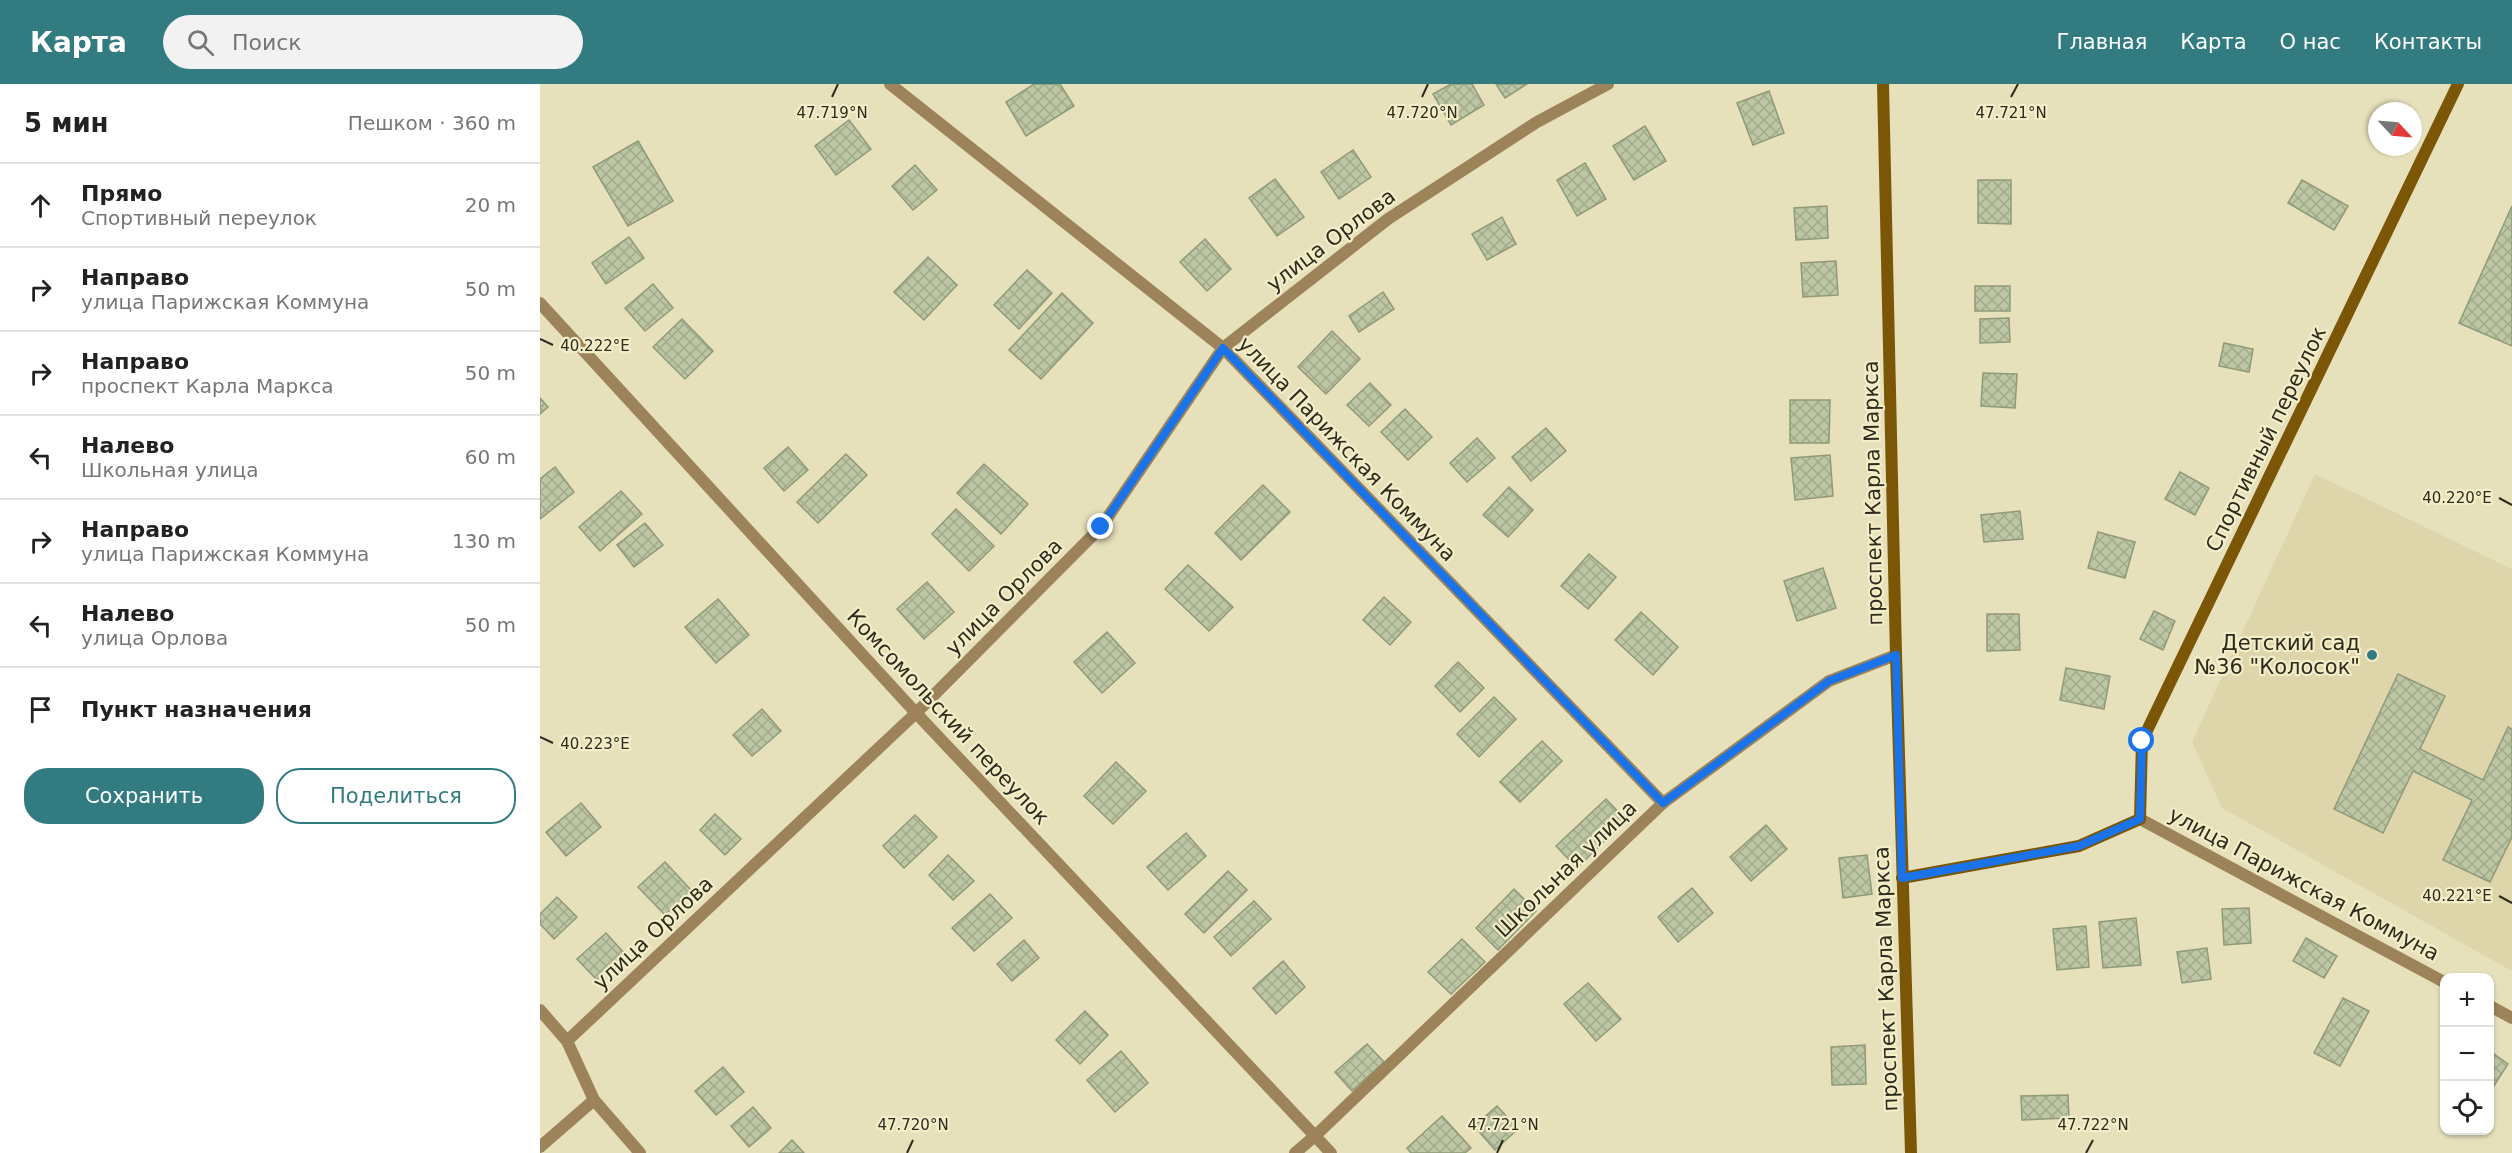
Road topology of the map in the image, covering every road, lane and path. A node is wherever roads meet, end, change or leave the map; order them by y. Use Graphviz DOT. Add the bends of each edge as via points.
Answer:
graph roads {
  1 [pos="1608,84"];
  2 [pos="1883,84"];
  3 [pos="2458,84"];
  4 [pos="897,86"];
  5 [pos="540,303"];
  6 [pos="1223,348"];
  7 [pos="1896,655"];
  8 [pos="916,713"];
  9 [pos="1663,803"];
  10 [pos="2140,819"];
  11 [pos="1902,878"];
  12 [pos="2440,979"];
  13 [pos="2494,1008"];
  14 [pos="540,1010"];
  15 [pos="2512,1018"];
  16 [pos="567,1041"];
  17 [pos="594,1100"];
  18 [pos="1316,1135"];
  19 [pos="540,1147"];
  20 [pos="640,1153"];
  21 [pos="1295,1153"];
  22 [pos="1331,1153"];
  23 [pos="1911,1153"];
  1 -- 6 [label="street, улица Орлова" via="1537,122 1388,219"];
  2 -- 7 [label="main road, проспект Карла Маркса"];
  3 -- 10 [label="main road, Спортивный переулок" via="2142,741"];
  4 -- 6 [label="street, улица Парижская Коммуна"];
  5 -- 8 [label="street, Комсомольский переулок"];
  6 -- 8 [label="street, улица Орлова" via="1101,527"];
  6 -- 9 [label="street, улица Парижская Коммуна"];
  7 -- 9 [label="street, Школьная улица" via="1829,681"];
  7 -- 11 [label="main road, проспект Карла Маркса"];
  8 -- 16 [label="street, улица Орлова"];
  8 -- 18 [label="street, Комсомольский переулок"];
  9 -- 18 [label="street, Школьная улица"];
  10 -- 11 [label="main road, улица Парижская Коммуна" via="2079,846"];
  10 -- 12 [label="street, улица Парижская Коммуна"];
  11 -- 23 [label="main road, проспект Карла Маркса"];
  13 -- 15 [label="street"];
  14 -- 16 [label="street"];
  16 -- 17 [label="street"];
  17 -- 19 [label="street"];
  17 -- 20 [label="street"];
  18 -- 21 [label="street, Школьная улица"];
  18 -- 22 [label="street, Комсомольский переулок"];
}
